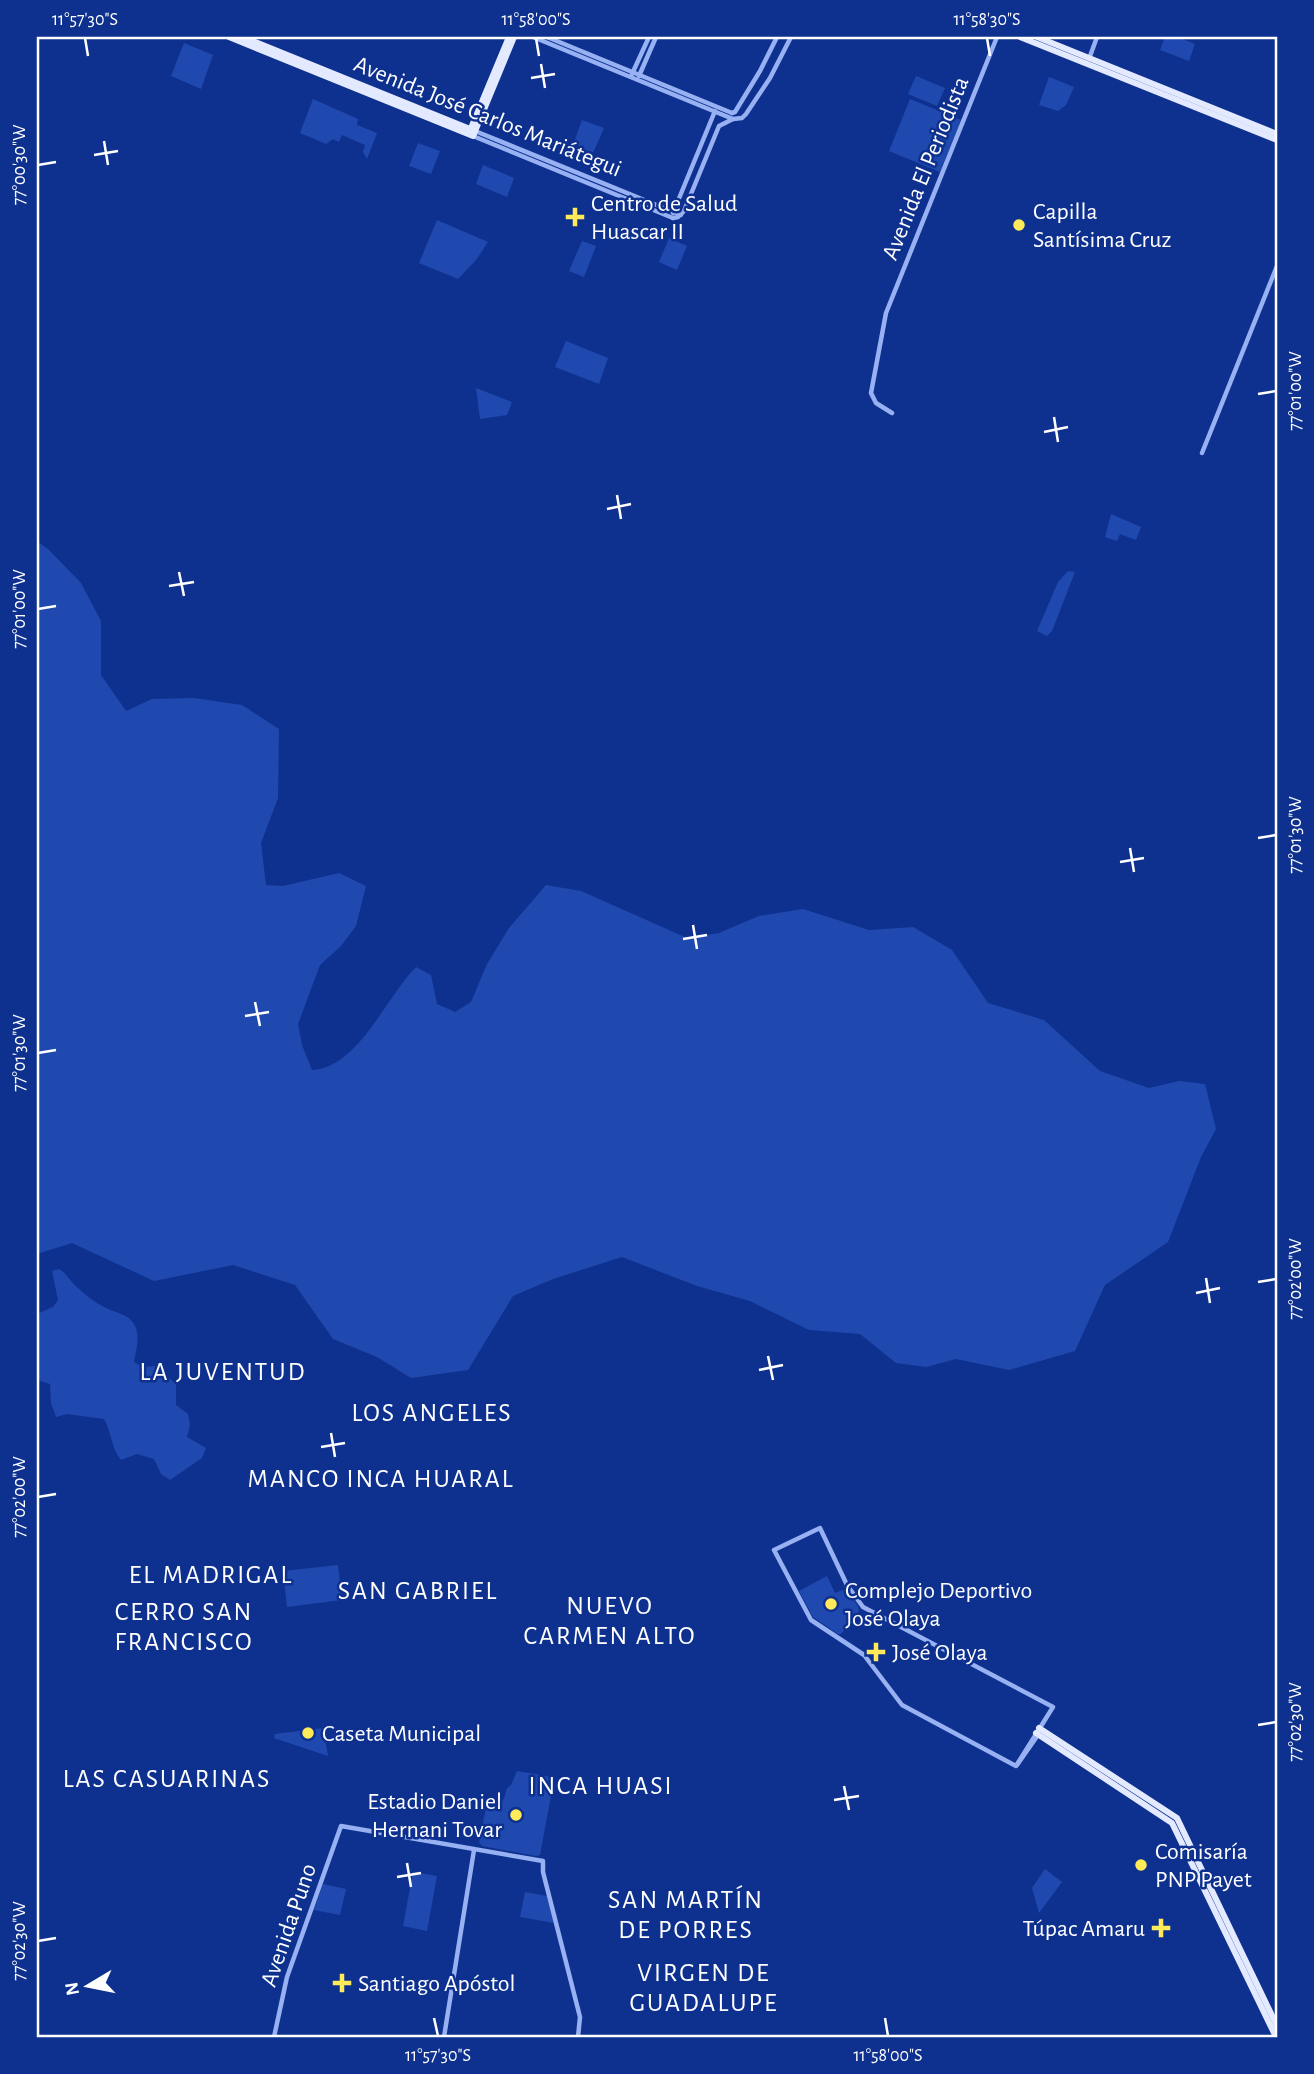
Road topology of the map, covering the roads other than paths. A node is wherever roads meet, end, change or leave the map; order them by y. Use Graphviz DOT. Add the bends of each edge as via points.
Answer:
graph roads {
  1 [pos="229,37"];
  2 [pos="243,37"];
  3 [pos="509,37"];
  4 [pos="514,37"];
  5 [pos="533,37"];
  6 [pos="547,37"];
  7 [pos="649,37"];
  8 [pos="656,37"];
  9 [pos="777,37"];
  10 [pos="791,37"];
  11 [pos="997,37"];
  12 [pos="1020,37"];
  13 [pos="1037,37"];
  14 [pos="1097,37"];
  15 [pos="1087,61"];
  16 [pos="328,74"];
  17 [pos="632,75"];
  18 [pos="638,77"];
  19 [pos="723,109"];
  20 [pos="715,111"];
  21 [pos="733,116"];
  22 [pos="471,133"];
  23 [pos="1277,134"];
  24 [pos="1277,140"];
  25 [pos="673,215"];
  26 [pos="1277,266"];
  27 [pos="892,413"];
  28 [pos="1202,453"];
  29 [pos="1038,1732"];
  30 [pos="474,1850"];
  31 [pos="1277,2026"];
  32 [pos="1276,2035"];
  33 [pos="274,2037"];
  34 [pos="444,2037"];
  35 [pos="578,2037"];
  1 -- 16 [label="main road, Avenida José Carlos Mariátegui"];
  2 -- 16 [label="main road, Avenida José Carlos Mariátegui"];
  3 -- 22 [label="main road"];
  4 -- 22 [label="main road"];
  5 -- 17 [label="street"];
  6 -- 17 [label="street"];
  7 -- 17 [label="street"];
  8 -- 18 [label="street"];
  9 -- 21 [label="street"];
  10 -- 21 [label="street" via="746,114"];
  11 -- 27 [label="street, Avenida El Periodista" via="886,313 870,393"];
  12 -- 15 [label="main road"];
  13 -- 15 [label="main road"];
  14 -- 15 [label="street"];
  15 -- 23 [label="main road"];
  15 -- 24 [label="main road"];
  16 -- 22 [label="main road, Avenida José Carlos Mariátegui"];
  17 -- 18 [label="street"];
  18 -- 19 [label="street"];
  18 -- 20 [label="street"];
  19 -- 20 [label="street"];
  19 -- 21 [label="street"];
  20 -- 21 [label="street"];
  20 -- 25 [label="street"];
  21 -- 25 [label="street, Avenida José Carlos Mariátegui" via="717,130 681,215"];
  22 -- 25 [label="street, Avenida José Carlos Mariátegui"];
  26 -- 28 [label="street"];
  29 -- 29 [label="street" via="1053,1707 863,1607 851,1593 820,1528 774,1550 811,1619 864,1655 902,1705 1016,1766"];
  29 -- 31 [label="main road" via="1174,1815"];
  29 -- 32 [label="main road" via="1172,1824"];
  30 -- 33 [label="street, Avenida Puno" via="341,1826 287,1977"];
  30 -- 34 [label="street"];
  30 -- 35 [label="street" via="543,1861 580,2017"];
}
